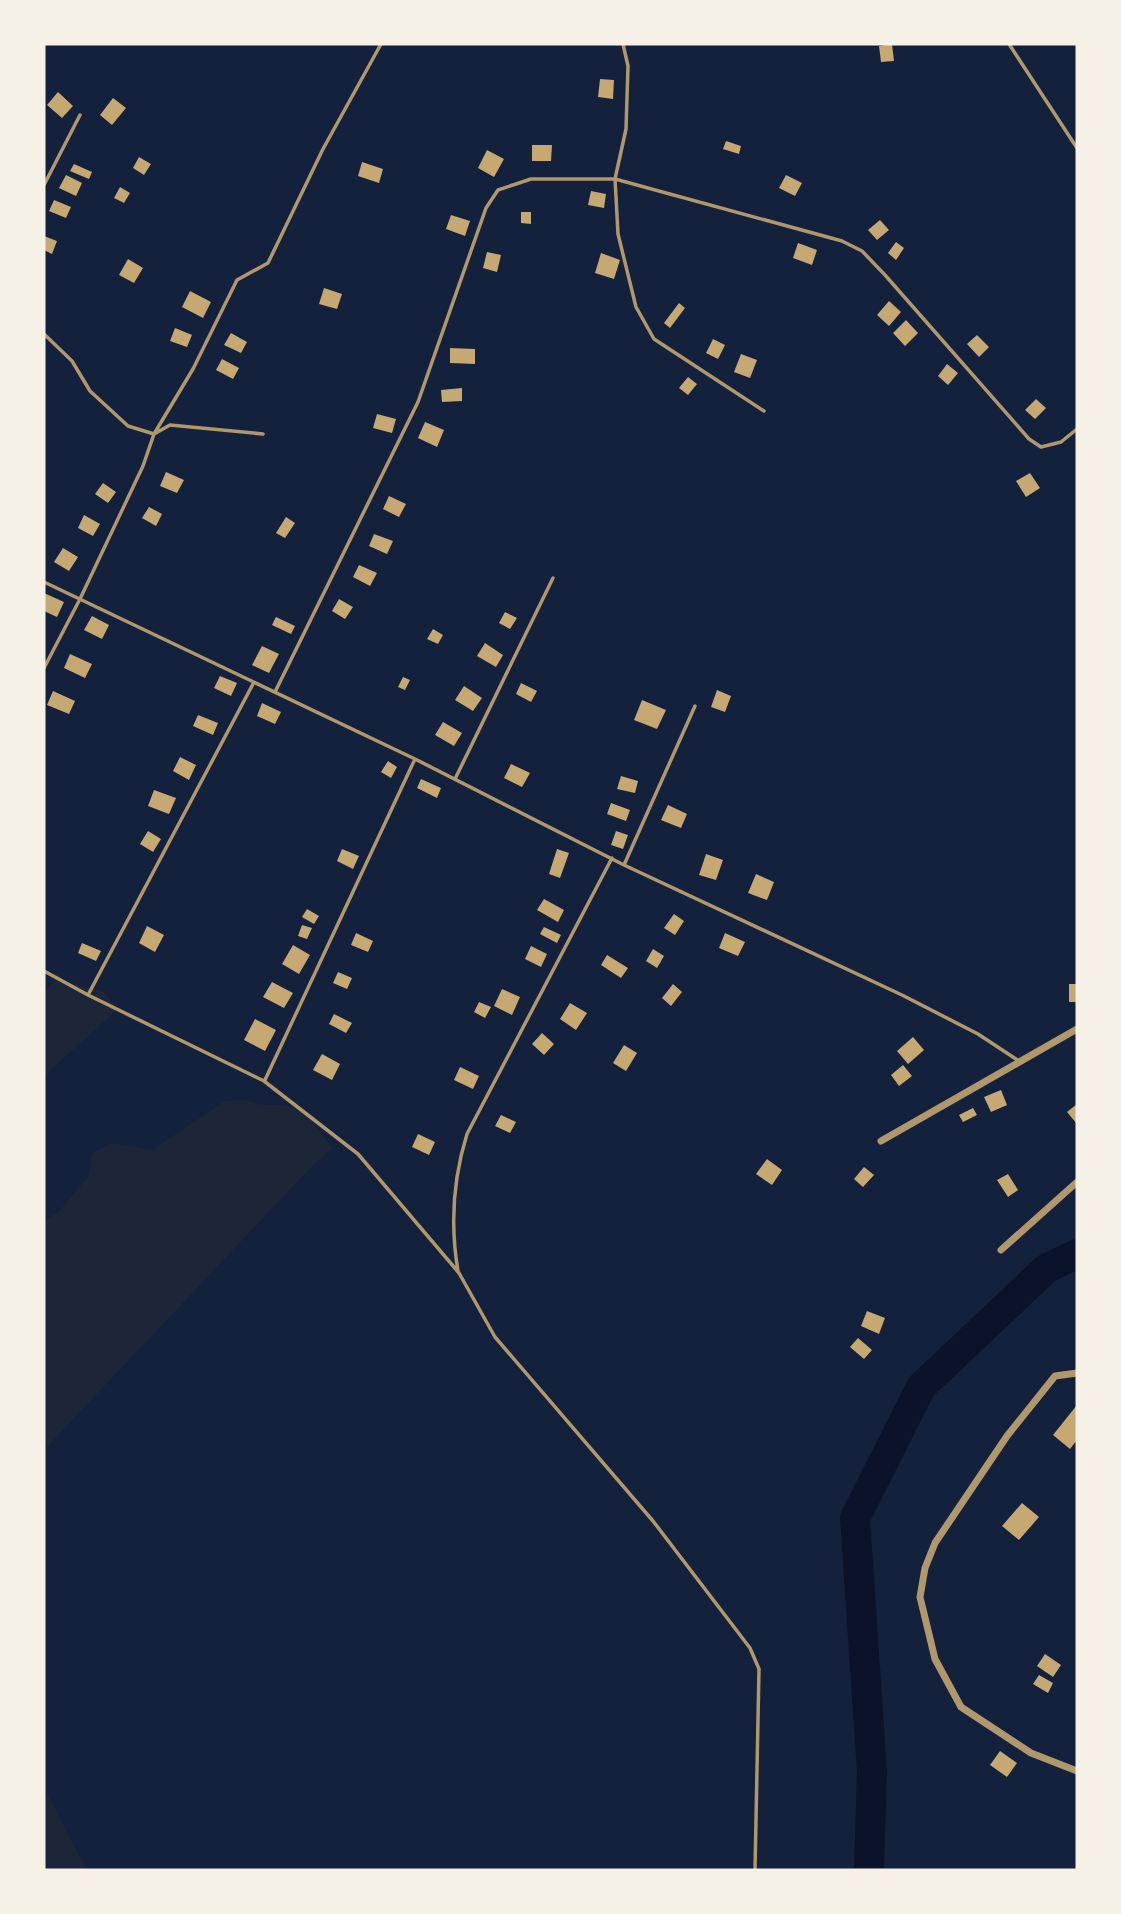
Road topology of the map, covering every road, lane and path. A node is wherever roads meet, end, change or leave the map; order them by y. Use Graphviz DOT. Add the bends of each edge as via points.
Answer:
graph roads {
  1 [pos="381,44"];
  2 [pos="623,44"];
  3 [pos="1009,44"];
  4 [pos="80,115"];
  5 [pos="1077,148"];
  6 [pos="615,180"];
  7 [pos="44,185"];
  8 [pos="44,334"];
  9 [pos="764,411"];
  10 [pos="1077,429"];
  11 [pos="154,434"];
  12 [pos="263,434"];
  13 [pos="552,578"];
  14 [pos="44,582"];
  15 [pos="80,599"];
  16 [pos="44,668"];
  17 [pos="253,684"];
  18 [pos="275,692"];
  19 [pos="695,706"];
  20 [pos="415,759"];
  21 [pos="455,779"];
  22 [pos="612,858"];
  23 [pos="624,865"];
  24 [pos="44,971"];
  25 [pos="88,995"];
  26 [pos="1077,1029"];
  27 [pos="1020,1062"];
  28 [pos="264,1081"];
  29 [pos="881,1141"];
  30 [pos="1077,1182"];
  31 [pos="1001,1250"];
  32 [pos="459,1273"];
  33 [pos="1077,1373"];
  34 [pos="1077,1771"];
  35 [pos="755,1870"];
  1 -- 11 [label="lane" via="323,149 268,264 237,280"];
  2 -- 6 [label="lane" via="628,66 626,129"];
  3 -- 5 [label="lane"];
  4 -- 7 [label="lane"];
  6 -- 9 [label="lane" via="618,234 636,307 654,339"];
  6 -- 10 [label="lane" via="842,241 862,251 1029,439 1041,447 1061,442"];
  6 -- 18 [label="lane" via="531,179 498,190 486,208 418,402"];
  8 -- 11 [label="lane" via="72,361 90,391 128,426"];
  11 -- 12 [label="lane" via="170,425"];
  11 -- 15 [label="lane"];
  13 -- 21 [label="lane"];
  14 -- 15 [label="lane"];
  15 -- 16 [label="lane"];
  15 -- 17 [label="lane"];
  17 -- 18 [label="lane"];
  17 -- 25 [label="lane"];
  18 -- 20 [label="lane"];
  19 -- 23 [label="lane"];
  20 -- 21 [label="lane"];
  20 -- 28 [label="lane"];
  21 -- 22 [label="lane"];
  22 -- 23 [label="lane"];
  22 -- 32 [label="lane" via="467,1134 456,1171 453,1237"];
  23 -- 27 [label="lane" via="902,995 978,1034"];
  24 -- 25 [label="lane"];
  25 -- 28 [label="lane"];
  26 -- 27 [label="street"];
  27 -- 29 [label="street"];
  28 -- 32 [label="lane" via="358,1154"];
  30 -- 31 [label="street"];
  32 -- 35 [label="lane" via="495,1337 653,1521 750,1648 759,1669"];
  33 -- 34 [label="street" via="1055,1376 1007,1436 935,1543 920,1597 935,1659 961,1707 1031,1753"];
}
